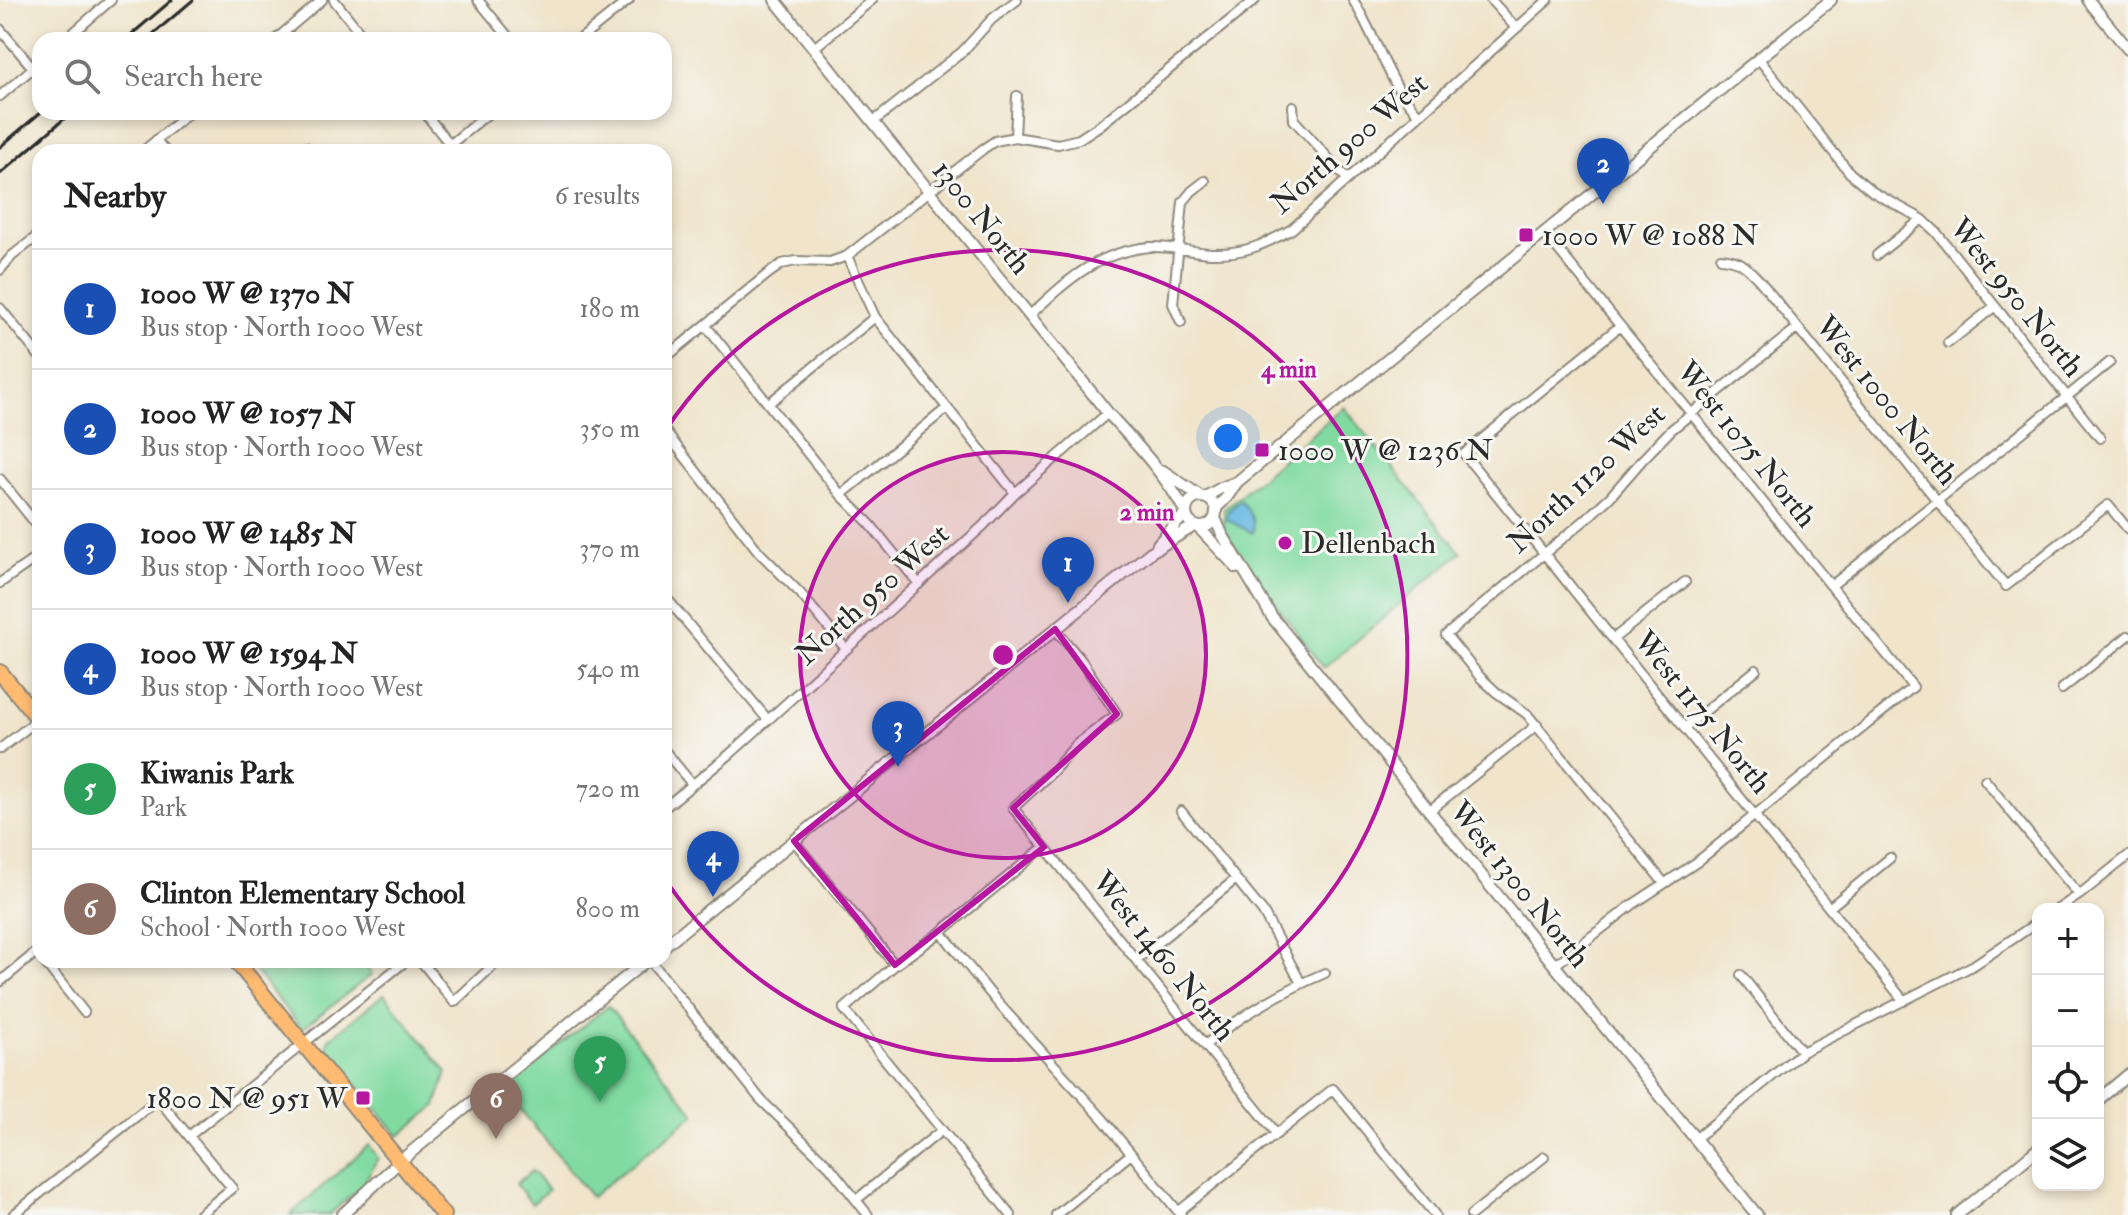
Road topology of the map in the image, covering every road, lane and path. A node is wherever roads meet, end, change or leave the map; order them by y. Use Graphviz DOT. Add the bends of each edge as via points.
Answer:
graph roads {
  1 [pos="111,0"];
  2 [pos="322,0"];
  3 [pos="334,0"];
  4 [pos="478,0"];
  5 [pos="629,0"];
  6 [pos="775,0"];
  7 [pos="872,0"];
  8 [pos="1017,0"];
  9 [pos="1255,0"];
  10 [pos="1353,0"];
  11 [pos="1491,0"];
  12 [pos="1548,0"];
  13 [pos="1831,0"];
  14 [pos="2088,0"];
  15 [pos="1516,28"];
  16 [pos="0,29"];
  17 [pos="74,32"];
  18 [pos="284,32"];
  19 [pos="360,32"];
  20 [pos="504,32"];
  21 [pos="589,32"];
  22 [pos="814,48"];
  23 [pos="2128,49"];
  24 [pos="1758,58"];
  25 [pos="32,61"];
  26 [pos="32,68"];
  27 [pos="0,96"];
  28 [pos="1017,96"];
  29 [pos="1293,106"];
  30 [pos="1419,115"];
  31 [pos="180,120"];
  32 [pos="430,120"];
  33 [pos="482,120"];
  34 [pos="873,122"];
  35 [pos="1015,137"];
  36 [pos="156,140"];
  37 [pos="151,144"];
  38 [pos="159,144"];
  39 [pos="450,144"];
  40 [pos="457,144"];
  41 [pos="1347,179"];
  42 [pos="1205,181"];
  43 [pos="931,191"];
  44 [pos="1922,219"];
  45 [pos="1544,232"];
  46 [pos="32,240"];
  47 [pos="1178,248"];
  48 [pos="1877,255"];
  49 [pos="847,256"];
  50 [pos="1721,258"];
  51 [pos="0,270"];
  52 [pos="1995,306"];
  53 [pos="0,308"];
  54 [pos="1030,315"];
  55 [pos="875,317"];
  56 [pos="1181,322"];
  57 [pos="706,326"];
  58 [pos="1620,326"];
  59 [pos="1797,328"];
  60 [pos="1948,343"];
  61 [pos="32,347"];
  62 [pos="672,353"];
  63 [pos="2110,362"];
  64 [pos="2066,396"];
  65 [pos="768,404"];
  66 [pos="947,408"];
  67 [pos="1108,413"];
  68 [pos="1691,414"];
  69 [pos="2100,438"];
  70 [pos="672,440"];
  71 [pos="1152,463"];
  72 [pos="0,479"];
  73 [pos="1237,482"];
  74 [pos="1015,493"];
  75 [pos="841,495"];
  76 [pos="1203,497"];
  77 [pos="1936,500"];
  78 [pos="1185,512"];
  79 [pos="1215,513"];
  80 [pos="32,519"];
  81 [pos="1196,527"];
  82 [pos="2128,529"];
  83 [pos="1151,552"];
  84 [pos="1544,553"];
  85 [pos="32,561"];
  86 [pos="1250,581"];
  87 [pos="1685,582"];
  88 [pos="0,583"];
  89 [pos="919,584"];
  90 [pos="1831,586"];
  91 [pos="672,605"];
  92 [pos="1055,629"];
  93 [pos="2128,636"];
  94 [pos="1613,639"];
  95 [pos="846,649"];
  96 [pos="1756,670"];
  97 [pos="0,672"];
  98 [pos="2062,689"];
  99 [pos="32,711"];
  100 [pos="768,720"];
  101 [pos="32,724"];
  102 [pos="1537,725"];
  103 [pos="1684,728"];
  104 [pos="0,749"];
  105 [pos="672,760"];
  106 [pos="1985,780"];
  107 [pos="692,784"];
  108 [pos="672,801"];
  109 [pos="1181,811"];
  110 [pos="1429,811"];
  111 [pos="1755,816"];
  112 [pos="794,841"];
  113 [pos="1044,847"];
  114 [pos="2128,856"];
  115 [pos="1890,858"];
  116 [pos="1236,879"];
  117 [pos="1664,883"];
  118 [pos="2079,895"];
  119 [pos="2067,903"];
  120 [pos="1829,908"];
  121 [pos="2032,926"];
  122 [pos="941,932"];
  123 [pos="672,940"];
  124 [pos="32,960"];
  125 [pos="1136,960"];
  126 [pos="895,965"];
  127 [pos="1555,965"];
  128 [pos="50,968"];
  129 [pos="241,968"];
  130 [pos="397,968"];
  131 [pos="426,968"];
  132 [pos="490,968"];
  133 [pos="638,968"];
  134 [pos="654,968"];
  135 [pos="1325,973"];
  136 [pos="1741,975"];
  137 [pos="0,982"];
  138 [pos="1301,983"];
  139 [pos="1904,1001"];
  140 [pos="84,1012"];
  141 [pos="303,1044"];
  142 [pos="1205,1045"];
  143 [pos="1802,1052"];
  144 [pos="2128,1075"];
  145 [pos="2104,1095"];
  146 [pos="942,1130"];
  147 [pos="1277,1134"];
  148 [pos="189,1136"];
  149 [pos="1695,1139"];
  150 [pos="1131,1154"];
  151 [pos="2032,1154"];
  152 [pos="1544,1157"];
  153 [pos="399,1162"];
  154 [pos="856,1200"];
  155 [pos="1180,1214"];
  156 [pos="13,1215"];
  157 [pos="199,1215"];
  158 [pos="342,1215"];
  159 [pos="443,1215"];
  160 [pos="868,1215"];
  161 [pos="1011,1215"];
  162 [pos="1056,1215"];
  163 [pos="1435,1215"];
  164 [pos="1471,1215"];
  165 [pos="1757,1215"];
  166 [pos="1957,1215"];
  1 -- 17 [label="street"];
  2 -- 18 [label="street"];
  3 -- 19 [label="street"];
  4 -- 20 [label="street"];
  5 -- 21 [label="street"];
  6 -- 22 [label="street, 1300 North"];
  7 -- 22 [label="street"];
  8 -- 34 [label="street" via="962,52"];
  9 -- 35 [label="street" via="1079,139 1058,144"];
  10 -- 30 [label="street" via="1396,84"];
  11 -- 15 [label="street"];
  12 -- 15 [label="street, North 900 West"];
  13 -- 24 [label="street"];
  14 -- 23 [label="street"];
  15 -- 30 [label="street, North 900 West"];
  16 -- 25 [label="street"];
  22 -- 34 [label="street, 1300 North"];
  24 -- 44 [label="street, West 950 North" via="1850,173"];
  24 -- 45 [label="street"];
  26 -- 27 [label="street"];
  28 -- 35 [label="street"];
  29 -- 41 [label="street" via="1294,120"];
  30 -- 41 [label="street, North 900 West"];
  31 -- 36 [label="street"];
  32 -- 39 [label="street"];
  33 -- 40 [label="street"];
  34 -- 43 [label="street, 1300 North"];
  35 -- 43 [label="street" via="995,141"];
  36 -- 37 [label="street"];
  36 -- 38 [label="street"];
  41 -- 47 [label="street, North 900 West" via="1292,229 1265,245 1240,252"];
  42 -- 47 [label="street" via="1183,202"];
  43 -- 49 [label="street"];
  43 -- 54 [label="street, 1300 North"];
  44 -- 48 [label="street"];
  44 -- 52 [label="street, West 950 North"];
  45 -- 58 [label="street, West 1075 North"];
  45 -- 73 [label="street"];
  46 -- 51 [label="street"];
  47 -- 54 [label="street, North 900 West" via="1151,247 1104,259 1079,272"];
  47 -- 56 [label="street" via="1173,304"];
  49 -- 55 [label="street"];
  49 -- 57 [label="street" via="782,264"];
  50 -- 59 [label="street, West 1000 North" via="1746,266"];
  52 -- 60 [label="street"];
  52 -- 64 [label="street, West 950 North"];
  53 -- 61 [label="street"];
  54 -- 67 [label="street, 1300 North"];
  55 -- 65 [label="street"];
  55 -- 66 [label="street"];
  57 -- 62 [label="street"];
  57 -- 65 [label="street"];
  58 -- 68 [label="street, West 1075 North"];
  58 -- 84 [label="street, West 1175 North" via="1464,454"];
  59 -- 68 [label="street, North 1120 West"];
  59 -- 77 [label="street, West 1000 North"];
  63 -- 64 [label="street"];
  64 -- 69 [label="street, West 950 North"];
  64 -- 77 [label="street"];
  65 -- 75 [label="street"];
  66 -- 74 [label="street"];
  66 -- 75 [label="street"];
  67 -- 71 [label="street, 1300 North"];
  67 -- 74 [label="street, North 950 West"];
  68 -- 84 [label="street, North 1120 West" via="1610,497"];
  68 -- 90 [label="street, West 1075 North"];
  70 -- 95 [label="street" via="759,552"];
  71 -- 76 [label="street, 1300 North"];
  71 -- 78 [label="street, 1300 North"];
  72 -- 80 [label="street"];
  73 -- 76 [label="street"];
  73 -- 79 [label="street"];
  74 -- 89 [label="street, North 950 West"];
  75 -- 89 [label="street"];
  76 -- 78 [label="street" via="1191,500"];
  76 -- 79 [label="street"];
  77 -- 82 [label="street, West 1000 North" via="2006,586 2108,505"];
  77 -- 90 [label="street"];
  78 -- 81 [label="street"];
  78 -- 83 [label="street"];
  79 -- 81 [label="street" via="1208,525"];
  79 -- 86 [label="street, West 1300 North"];
  81 -- 83 [label="street"];
  81 -- 86 [label="street, West 1300 North"];
  83 -- 92 [label="street"];
  84 -- 94 [label="street, West 1175 North"];
  84 -- 102 [label="street, North 1120 West" via="1446,635 1480,677"];
  85 -- 88 [label="street"];
  86 -- 110 [label="street, West 1300 North" via="1272,617"];
  87 -- 94 [label="street"];
  89 -- 95 [label="street, North 950 West"];
  90 -- 111 [label="street, West 1075 North" via="1913,687"];
  91 -- 100 [label="street"];
  92 -- 112 [label="street"];
  92 -- 113 [label="street, West 1460 North" via="1117,714 1077,744 1013,808"];
  93 -- 98 [label="street"];
  94 -- 103 [label="street, West 1175 North"];
  95 -- 100 [label="street, North 950 West"];
  96 -- 103 [label="street"];
  97 -- 99 [label="main road"];
  100 -- 107 [label="street, North 950 West"];
  101 -- 104 [label="street"];
  102 -- 110 [label="street"];
  102 -- 117 [label="street"];
  103 -- 111 [label="street, West 1175 North"];
  105 -- 107 [label="street"];
  106 -- 118 [label="street"];
  107 -- 108 [label="street, North 950 West"];
  109 -- 116 [label="street"];
  110 -- 127 [label="street, West 1300 North"];
  111 -- 117 [label="street"];
  111 -- 120 [label="street, West 1175 North"];
  112 -- 123 [label="street"];
  112 -- 126 [label="street"];
  113 -- 122 [label="street"];
  113 -- 125 [label="street, West 1460 North"];
  114 -- 118 [label="street"];
  115 -- 120 [label="street"];
  116 -- 125 [label="street"];
  116 -- 138 [label="street" via="1263,912"];
  117 -- 127 [label="street"];
  118 -- 119 [label="street"];
  120 -- 139 [label="street, West 1175 North"];
  121 -- 139 [label="street" via="1974,965"];
  122 -- 126 [label="street"];
  122 -- 150 [label="street"];
  124 -- 137 [label="street"];
  125 -- 142 [label="street, West 1460 North"];
  126 -- 146 [label="street" via="844,1009"];
  127 -- 149 [label="street, West 1300 North"];
  128 -- 140 [label="street"];
  129 -- 141 [label="main road"];
  130 -- 141 [label="street"];
  131 -- 132 [label="street" via="454,1002"];
  133 -- 153 [label="street"];
  134 -- 154 [label="street" via="761,1100"];
  135 -- 138 [label="street"];
  136 -- 143 [label="street"];
  138 -- 142 [label="street"];
  139 -- 143 [label="street"];
  141 -- 148 [label="street"];
  141 -- 153 [label="main road"];
  142 -- 147 [label="street, West 1460 North"];
  143 -- 149 [label="street"];
  144 -- 145 [label="street"];
  146 -- 154 [label="street"];
  146 -- 161 [label="street"];
  147 -- 155 [label="street"];
  147 -- 163 [label="street" via="1333,1089"];
  148 -- 156 [label="street" via="158,1099"];
  148 -- 157 [label="street" via="232,1188"];
  149 -- 165 [label="street, West 1300 North"];
  150 -- 155 [label="street"];
  150 -- 162 [label="street"];
  151 -- 166 [label="street"];
  152 -- 164 [label="street"];
  153 -- 158 [label="street"];
  153 -- 159 [label="main road"];
  154 -- 160 [label="street"];
}
